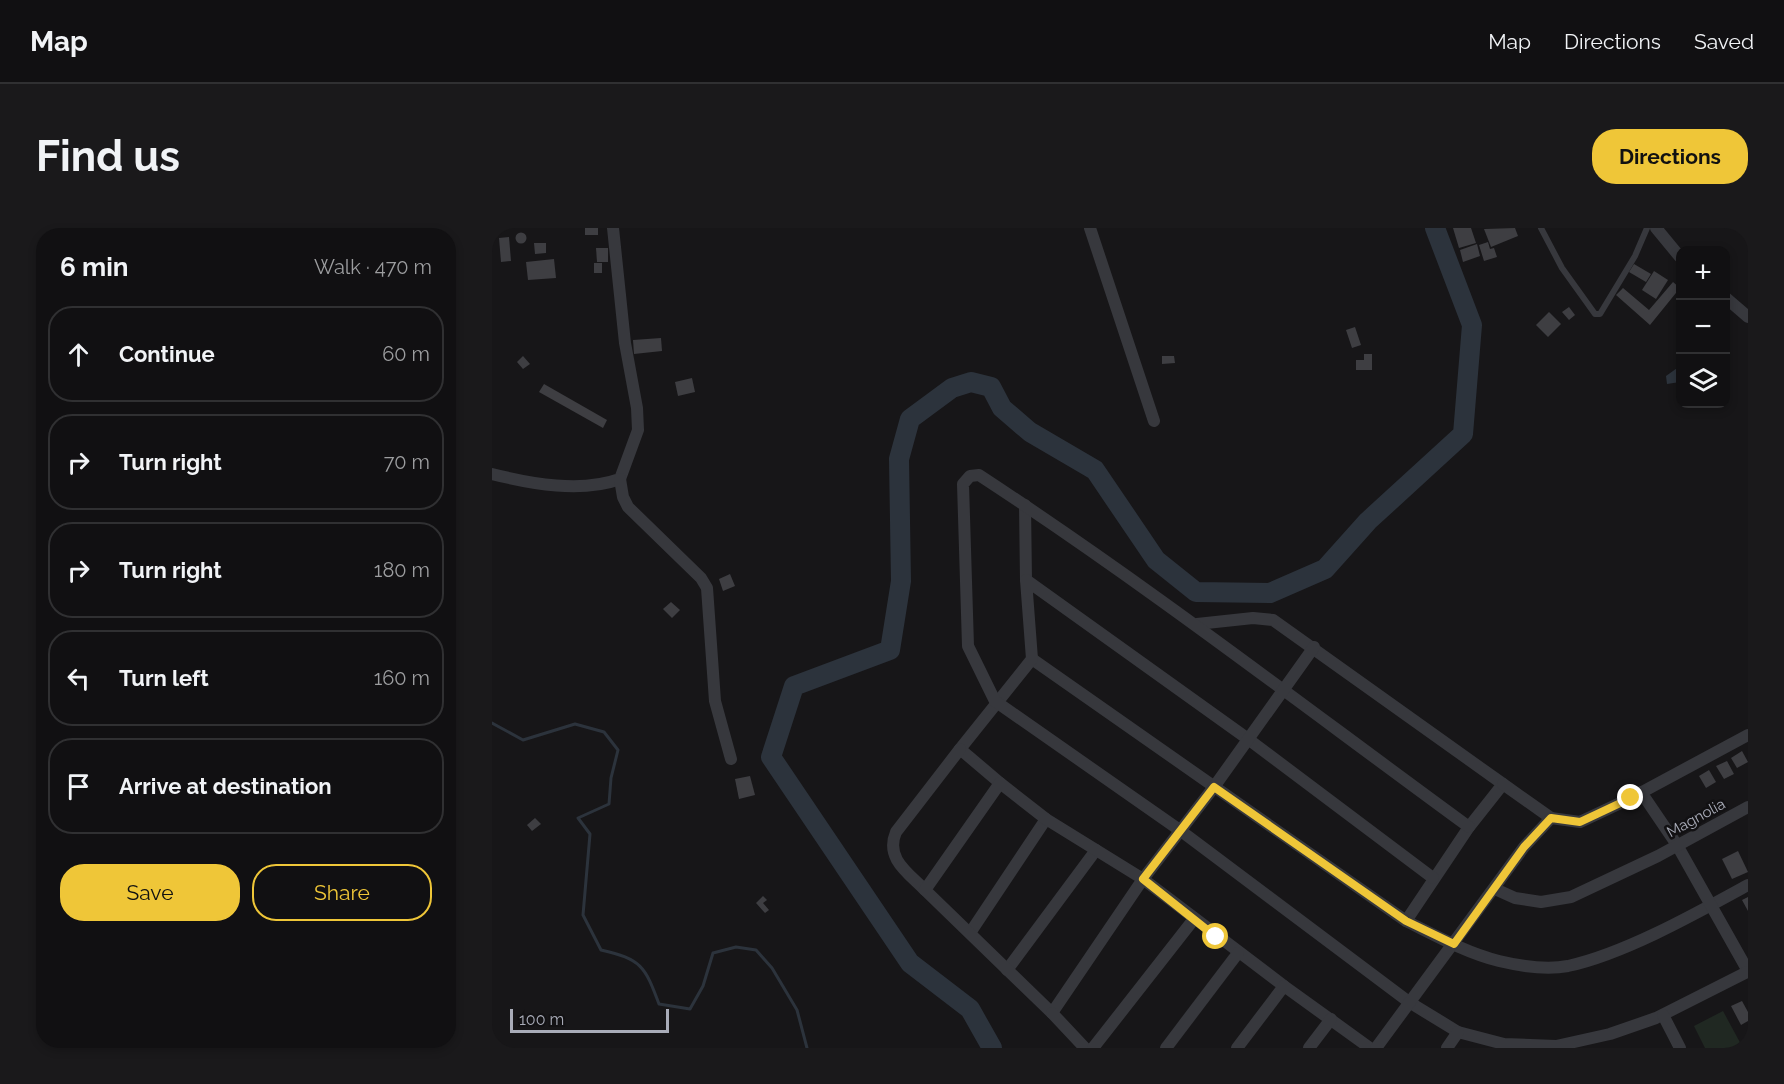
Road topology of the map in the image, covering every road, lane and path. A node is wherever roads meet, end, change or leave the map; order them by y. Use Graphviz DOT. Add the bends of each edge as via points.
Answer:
graph roads {
  1 [pos="613,228"];
  2 [pos="1089,228"];
  3 [pos="1542,228"];
  4 [pos="1647,228"];
  5 [pos="1656,228"];
  6 [pos="1676,252"];
  7 [pos="1727,300"];
  8 [pos="1748,317"];
  9 [pos="1154,421"];
  10 [pos="492,474"];
  11 [pos="620,479"];
  12 [pos="1025,505"];
  13 [pos="1026,580"];
  14 [pos="1197,624"];
  15 [pos="1314,647"];
  16 [pos="1032,659"];
  17 [pos="1284,691"];
  18 [pos="995,701"];
  19 [pos="1748,735"];
  20 [pos="1248,739"];
  21 [pos="960,749"];
  22 [pos="731,759"];
  23 [pos="1000,783"];
  24 [pos="1503,784"];
  25 [pos="1214,787"];
  26 [pos="1641,792"];
  27 [pos="1748,807"];
  28 [pos="1551,818"];
  29 [pos="1046,819"];
  30 [pos="1469,827"];
  31 [pos="1181,831"];
  32 [pos="1677,845"];
  33 [pos="1096,850"];
  34 [pos="1433,878"];
  35 [pos="1143,879"];
  36 [pos="1748,885"];
  37 [pos="1495,889"];
  38 [pos="925,890"];
  39 [pos="1710,906"];
  40 [pos="1194,919"];
  41 [pos="1406,921"];
  42 [pos="970,933"];
  43 [pos="1454,944"];
  44 [pos="1238,953"];
  45 [pos="1007,970"];
  46 [pos="1748,971"];
  47 [pos="1284,986"];
  48 [pos="1409,1002"];
  49 [pos="1052,1013"];
  50 [pos="1663,1015"];
  51 [pos="1331,1019"];
  52 [pos="1458,1032"];
  53 [pos="1085,1048"];
  54 [pos="1093,1048"];
  55 [pos="1166,1048"];
  56 [pos="1237,1048"];
  57 [pos="1309,1048"];
  58 [pos="1370,1048"];
  59 [pos="1376,1048"];
  60 [pos="1448,1048"];
  61 [pos="1680,1048"];
  1 -- 11 [label="street" via="638,430"];
  2 -- 9 [label="street"];
  3 -- 4 [label="lane" via="1562,268 1595,314 1600,314"];
  5 -- 6 [label="street"];
  7 -- 8 [label="street"];
  10 -- 11 [label="street" via="586,487"];
  11 -- 22 [label="street" via="628,507 707,588 715,701"];
  12 -- 13 [label="street"];
  12 -- 14 [label="street"];
  12 -- 18 [label="street" via="979,475 970,476 963,484 968,646"];
  13 -- 16 [label="street"];
  13 -- 20 [label="street"];
  14 -- 15 [label="street" via="1253,618 1273,620"];
  14 -- 17 [label="street"];
  15 -- 17 [label="street"];
  15 -- 24 [label="street"];
  16 -- 18 [label="street"];
  16 -- 25 [label="street"];
  17 -- 20 [label="street"];
  17 -- 30 [label="street"];
  18 -- 21 [label="street"];
  18 -- 31 [label="street"];
  19 -- 26 [label="street"];
  20 -- 25 [label="street"];
  20 -- 34 [label="street"];
  21 -- 23 [label="street"];
  21 -- 38 [label="street" via="892,842 892,852 899,864"];
  23 -- 29 [label="street"];
  23 -- 38 [label="street"];
  24 -- 28 [label="street"];
  24 -- 30 [label="street"];
  25 -- 31 [label="street"];
  25 -- 41 [label="street"];
  26 -- 28 [label="street" via="1580,822"];
  26 -- 32 [label="street"];
  27 -- 32 [label="street, Magnolia"];
  28 -- 37 [label="street" via="1524,847"];
  29 -- 33 [label="street"];
  29 -- 42 [label="street"];
  30 -- 34 [label="street"];
  31 -- 35 [label="street"];
  31 -- 48 [label="street"];
  32 -- 37 [label="street, Magnolia" via="1571,897 1541,902 1515,898"];
  32 -- 39 [label="street"];
  33 -- 35 [label="street"];
  33 -- 45 [label="street"];
  34 -- 41 [label="street"];
  35 -- 40 [label="street"];
  35 -- 49 [label="street"];
  36 -- 39 [label="street"];
  37 -- 43 [label="street"];
  38 -- 42 [label="street"];
  39 -- 43 [label="street" via="1609,952 1567,966 1532,967 1499,961"];
  39 -- 46 [label="street"];
  40 -- 44 [label="street"];
  40 -- 54 [label="street"];
  41 -- 43 [label="street"];
  42 -- 45 [label="street"];
  43 -- 48 [label="street"];
  44 -- 47 [label="street"];
  44 -- 55 [label="street"];
  45 -- 49 [label="street"];
  46 -- 50 [label="street"];
  47 -- 51 [label="street"];
  47 -- 56 [label="street"];
  48 -- 52 [label="street"];
  48 -- 59 [label="street"];
  49 -- 53 [label="street"];
  50 -- 52 [label="street" via="1610,1034 1556,1046 1504,1044"];
  50 -- 61 [label="street"];
  51 -- 57 [label="street"];
  51 -- 58 [label="street"];
  52 -- 60 [label="street"];
}
